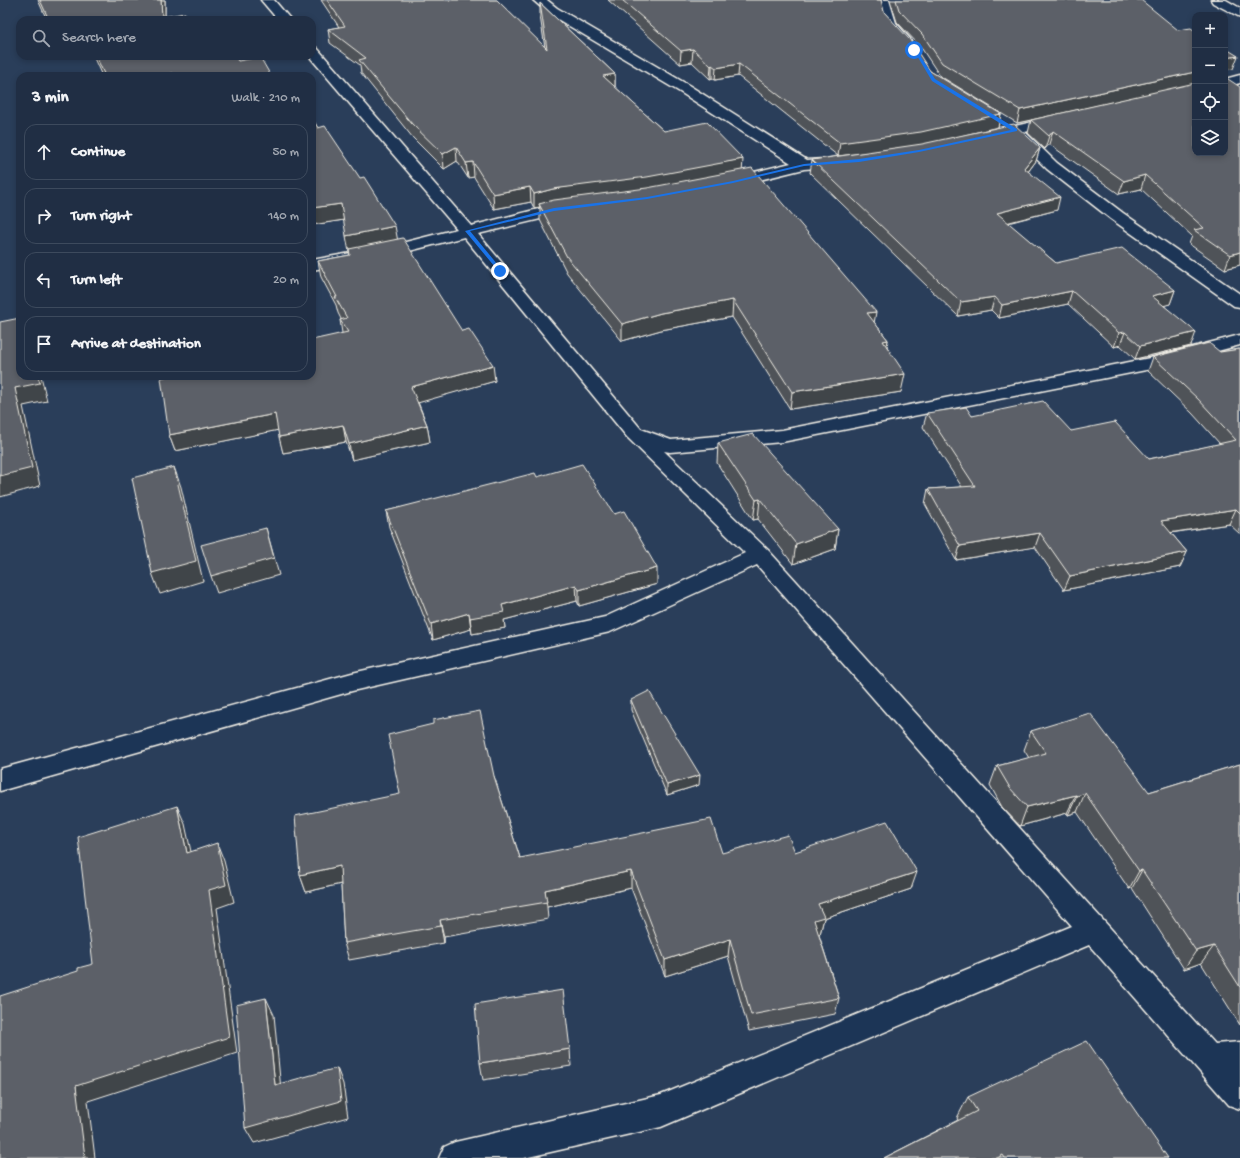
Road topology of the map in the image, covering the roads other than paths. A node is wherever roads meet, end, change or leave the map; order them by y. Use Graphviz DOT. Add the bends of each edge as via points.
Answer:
graph roads {
  1 [pos="267,0"];
  2 [pos="539,0"];
  3 [pos="883,0"];
  4 [pos="1217,0"];
  5 [pos="1240,13"];
  6 [pos="281,16"];
  7 [pos="914,50"];
  8 [pos="316,56"];
  9 [pos="1240,79"];
  10 [pos="1228,82"];
  11 [pos="1068,118"];
  12 [pos="1002,122"];
  13 [pos="1015,130"];
  14 [pos="978,138"];
  15 [pos="859,160"];
  16 [pos="804,165"];
  17 [pos="717,185"];
  18 [pos="585,206"];
  19 [pos="467,231"];
  20 [pos="316,264"];
  21 [pos="1240,302"];
  22 [pos="1240,340"];
  23 [pos="634,432"];
  24 [pos="760,555"];
  25 [pos="0,780"];
  26 [pos="1094,930"];
  27 [pos="1240,1057"];
  28 [pos="1209,1059"];
  29 [pos="1240,1094"];
  30 [pos="455,1158"];
  1 -- 6 [label="street"];
  2 -- 16 [label="street"];
  3 -- 7 [label="street" via="890,24"];
  4 -- 5 [label="street"];
  8 -- 19 [label="street"];
  9 -- 10 [label="street"];
  11 -- 13 [label="street"];
  12 -- 13 [label="street"];
  13 -- 14 [label="street"];
  13 -- 21 [label="street" via="1052,166 1117,216"];
  15 -- 16 [label="street"];
  16 -- 17 [label="street"];
  18 -- 19 [label="street" via="554,210"];
  19 -- 20 [label="street" via="390,251"];
  19 -- 23 [label="street"];
  22 -- 23 [label="street" via="1151,363 782,436 670,446"];
  23 -- 24 [label="street"];
  24 -- 25 [label="street" via="610,624 352,682"];
  24 -- 26 [label="street"];
  26 -- 28 [label="street"];
  26 -- 30 [label="street" via="661,1111"];
  27 -- 28 [label="street"];
  28 -- 29 [label="street"];
}
